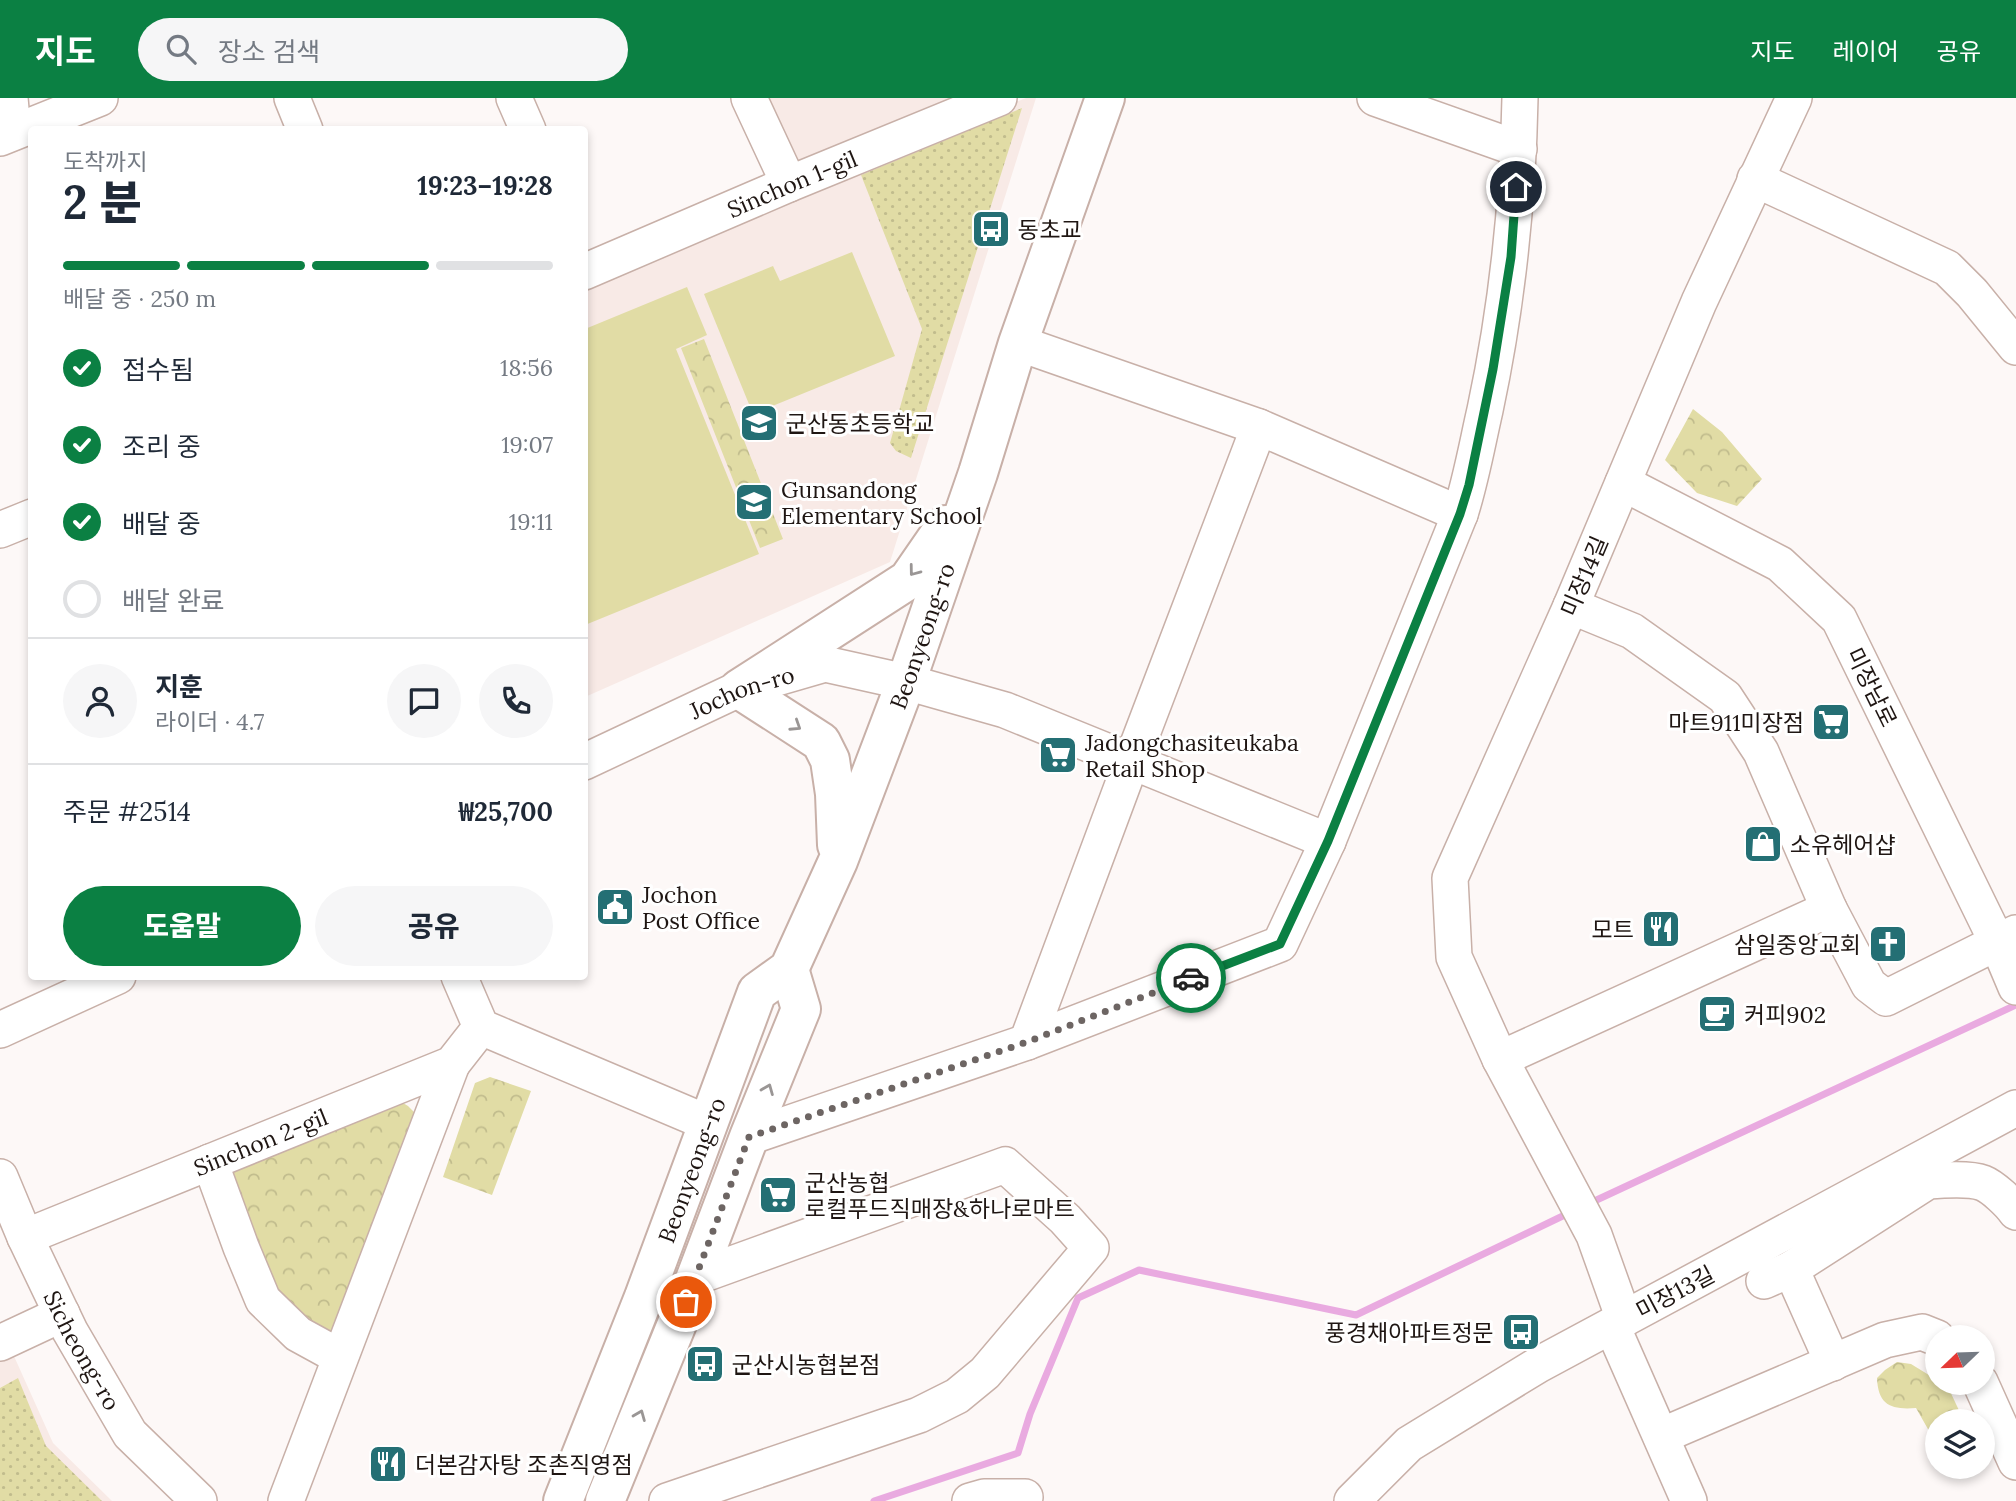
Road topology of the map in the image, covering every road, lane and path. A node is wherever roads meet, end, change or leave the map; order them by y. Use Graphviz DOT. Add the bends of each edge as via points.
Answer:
graph roads {
  1 [pos="10,98"];
  2 [pos="100,98"];
  3 [pos="292,98"];
  4 [pos="514,98"];
  5 [pos="750,98"];
  6 [pos="1375,98"];
  7 [pos="1520,98"];
  8 [pos="1794,98"];
  9 [pos="1102,99"];
  10 [pos="978,102"];
  11 [pos="62,122"];
  12 [pos="4,126"];
  13 [pos="303,126"];
  14 [pos="526,126"];
  15 [pos="1519,149"];
  16 [pos="1755,179"];
  17 [pos="789,184"];
  18 [pos="588,267"];
  19 [pos="1018,343"];
  20 [pos="2016,347"];
  21 [pos="1259,427"];
  22 [pos="978,473"];
  23 [pos="1623,483"];
  24 [pos="1460,514"];
  25 [pos="28,519"];
  26 [pos="0,530"];
  27 [pos="1571,606"];
  28 [pos="906,682"];
  29 [pos="739,689"];
  30 [pos="588,760"];
  31 [pos="1132,760"];
  32 [pos="1328,841"];
  33 [pos="838,861"];
  34 [pos="1829,909"];
  35 [pos="2006,937"];
  36 [pos="789,969"];
  37 [pos="109,980"];
  38 [pos="461,980"];
  39 [pos="2013,981"];
  40 [pos="481,1027"];
  41 [pos="0,1030"];
  42 [pos="1027,1042"];
  43 [pos="1500,1059"];
  44 [pos="452,1064"];
  45 [pos="2016,1108"];
  46 [pos="708,1123"];
  47 [pos="749,1137"];
  48 [pos="210,1162"];
  49 [pos="0,1177"];
  50 [pos="2016,1212"];
  51 [pos="25,1237"];
  52 [pos="696,1277"];
  53 [pos="62,1314"];
  54 [pos="1618,1322"];
  55 [pos="1925,1333"];
  56 [pos="0,1343"];
  57 [pos="340,1357"];
  58 [pos="1833,1363"];
  59 [pos="1986,1395"];
  60 [pos="1661,1436"];
  61 [pos="2016,1462"];
  62 [pos="569,1499"];
  63 [pos="977,1499"];
  64 [pos="199,1501"];
  65 [pos="286,1501"];
  66 [pos="605,1501"];
  67 [pos="667,1501"];
  68 [pos="1024,1501"];
  69 [pos="1352,1501"];
  70 [pos="1689,1501"];
  1 -- 12 [label="street"];
  2 -- 11 [label="street"];
  3 -- 13 [label="street"];
  4 -- 14 [label="street"];
  5 -- 17 [label="street"];
  6 -- 15 [label="street"];
  7 -- 15 [label="street"];
  8 -- 16 [label="street, 미장14길"];
  9 -- 19 [label="main road, Beonyeong-ro"];
  10 -- 17 [label="street, Sinchon 1-gil"];
  11 -- 12 [label="street"];
  15 -- 24 [label="street" via="1511,257 1495,357"];
  16 -- 20 [label="street" via="1947,268"];
  16 -- 23 [label="street, 미장14길"];
  17 -- 18 [label="street, Sinchon 1-gil"];
  19 -- 21 [label="street"];
  19 -- 22 [label="main road, Beonyeong-ro"];
  21 -- 24 [label="street"];
  21 -- 31 [label="street"];
  22 -- 28 [label="main road, Beonyeong-ro"];
  22 -- 29 [label="main road, one-way" via="908,580"];
  23 -- 27 [label="street, 미장14길"];
  23 -- 35 [label="street, 미장남로" via="1780,564 1839,619"];
  24 -- 32 [label="street"];
  25 -- 26 [label="street"];
  27 -- 34 [label="street" via="1632,631 1725,697 1761,752"];
  27 -- 43 [label="street, 미장14길" via="1450,878 1454,957"];
  28 -- 29 [label="street, Jochon-ro" via="825,664"];
  28 -- 31 [label="street, Jochon-ro" via="1006,710"];
  28 -- 33 [label="main road, Beonyeong-ro"];
  29 -- 30 [label="street, Jochon-ro"];
  29 -- 33 [label="main road, one-way" via="821,742 830,760 835,794"];
  31 -- 32 [label="street, Jochon-ro"];
  31 -- 42 [label="street"];
  32 -- 42 [label="street" via="1280,944"];
  33 -- 36 [label="main road, Beonyeong-ro"];
  34 -- 35 [label="street" via="1869,985 1886,998"];
  34 -- 43 [label="street"];
  35 -- 39 [label="street, 미장남로"];
  36 -- 46 [label="main road, Beonyeong-ro" via="757,992"];
  47 -- 36 [label="main road, Beonyeong-ro, one-way" via="801,1009"];
  37 -- 41 [label="street"];
  38 -- 40 [label="street"];
  40 -- 44 [label="street, Sinchon 2-gil"];
  40 -- 46 [label="street"];
  42 -- 47 [label="street"];
  43 -- 54 [label="street, 미장14길" via="1594,1235"];
  44 -- 48 [label="street, Sinchon 2-gil"];
  44 -- 57 [label="street"];
  45 -- 54 [label="street, 미장13길"];
  46 -- 62 [label="main road, Beonyeong-ro"];
  47 -- 52 [label="main road, Beonyeong-ro"];
  48 -- 51 [label="street, Sinchon 2-gil"];
  48 -- 57 [label="street" via="263,1300 298,1334"];
  49 -- 51 [label="street, Sicheong-ro"];
  50 -- 58 [label="street" via="1983,1183 1927,1181 1777,1275"];
  51 -- 53 [label="street, Sicheong-ro"];
  66 -- 52 [label="main road, Beonyeong-ro, one-way"];
  52 -- 67 [label="street" via="1005,1165 1091,1248 985,1373 957,1396 919,1415"];
  53 -- 56 [label="street"];
  53 -- 64 [label="street, Sicheong-ro" via="131,1434"];
  54 -- 60 [label="street, 미장14길"];
  54 -- 69 [label="street, 미장13길" via="1409,1444"];
  55 -- 58 [label="street" via="1885,1340"];
  57 -- 65 [label="street"];
  58 -- 60 [label="street"];
  59 -- 61 [label="street"];
  60 -- 70 [label="street, 미장14길"];
  63 -- 68 [label="street" via="1025,1497"];
}
